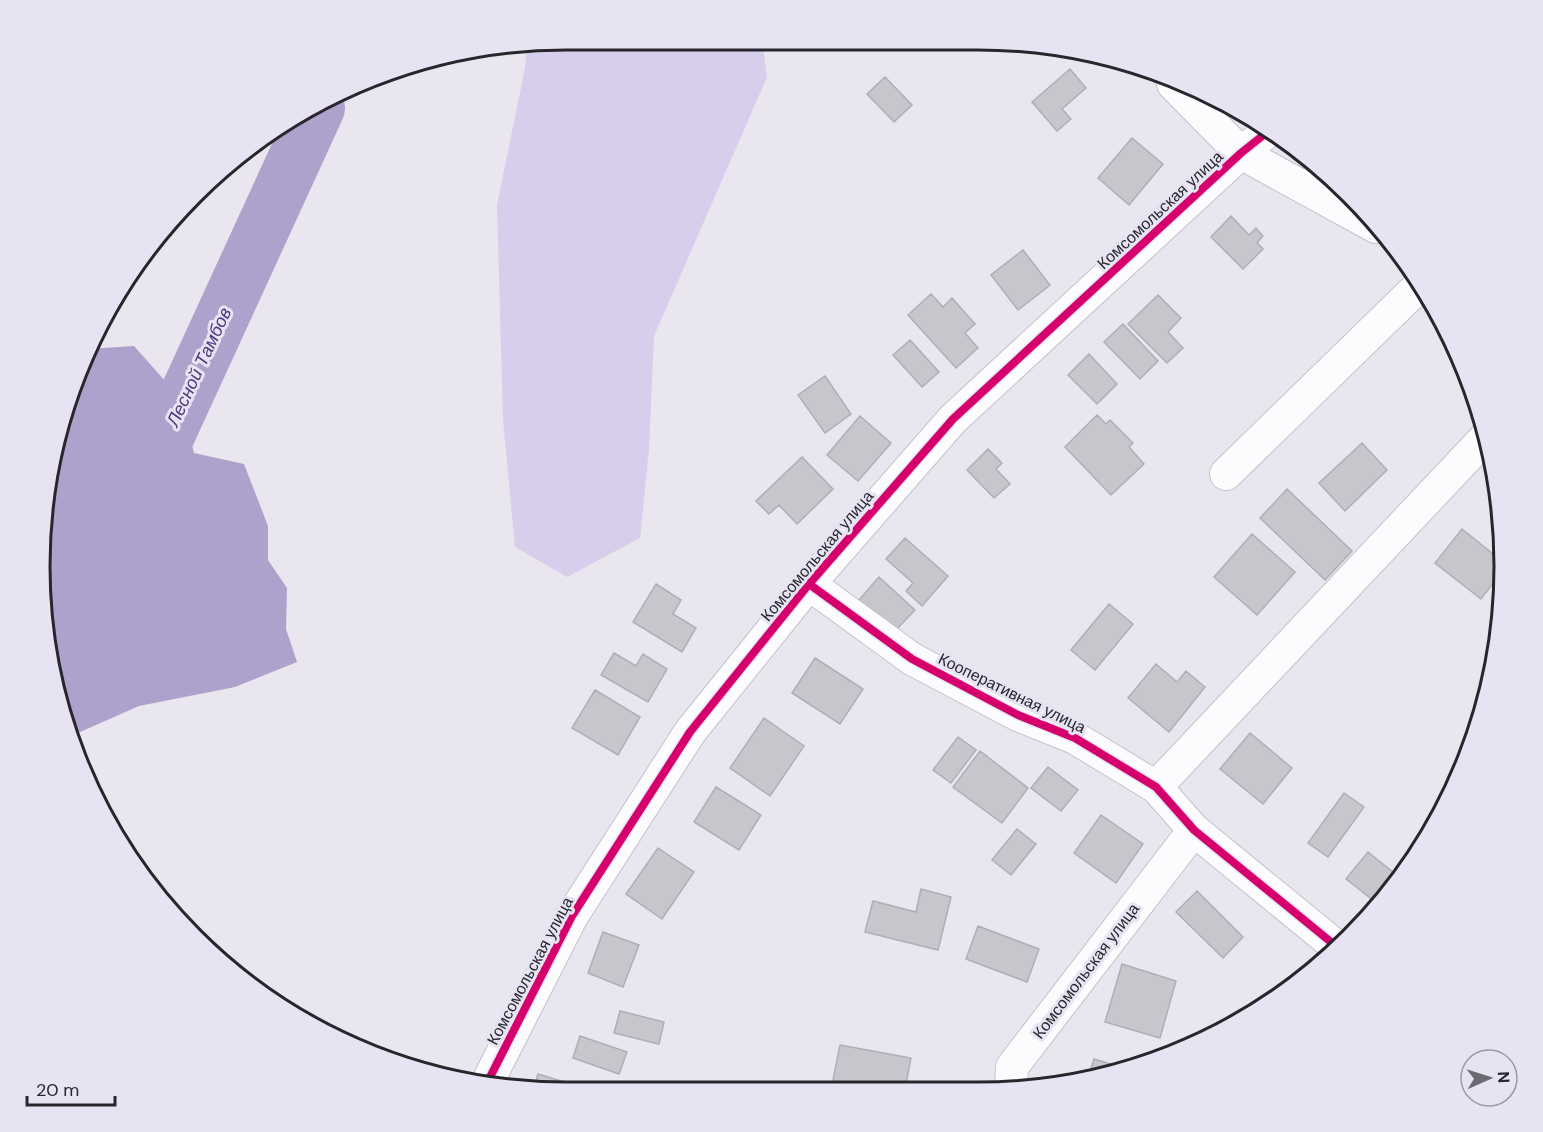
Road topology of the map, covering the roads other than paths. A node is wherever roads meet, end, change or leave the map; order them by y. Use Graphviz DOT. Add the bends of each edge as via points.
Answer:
graph roads {
  1 [pos="1180,92"];
  2 [pos="1262,136"];
  3 [pos="1241,153"];
  4 [pos="1357,217"];
  5 [pos="1414,291"];
  6 [pos="1479,444"];
  7 [pos="1226,474"];
  8 [pos="809,584"];
  9 [pos="1156,787"];
  10 [pos="1194,830"];
  11 [pos="1331,942"];
  12 [pos="490,1077"];
  13 [pos="1011,1081"];
  1 -- 3 [label="street"];
  2 -- 3 [label="street, Комсомольская улица"];
  3 -- 4 [label="street"];
  3 -- 8 [label="street, Комсомольская улица" via="953,419"];
  5 -- 7 [label="street"];
  6 -- 9 [label="street"];
  8 -- 9 [label="street, Кооперативная улица" via="912,659 1018,715 1075,738"];
  8 -- 12 [label="street, Комсомольская улица" via="690,732 572,916"];
  9 -- 10 [label="street, Кооперативная улица"];
  10 -- 11 [label="street, Кооперативная улица"];
  10 -- 13 [label="street, Комсомольская улица" via="1012,1067"];
}
